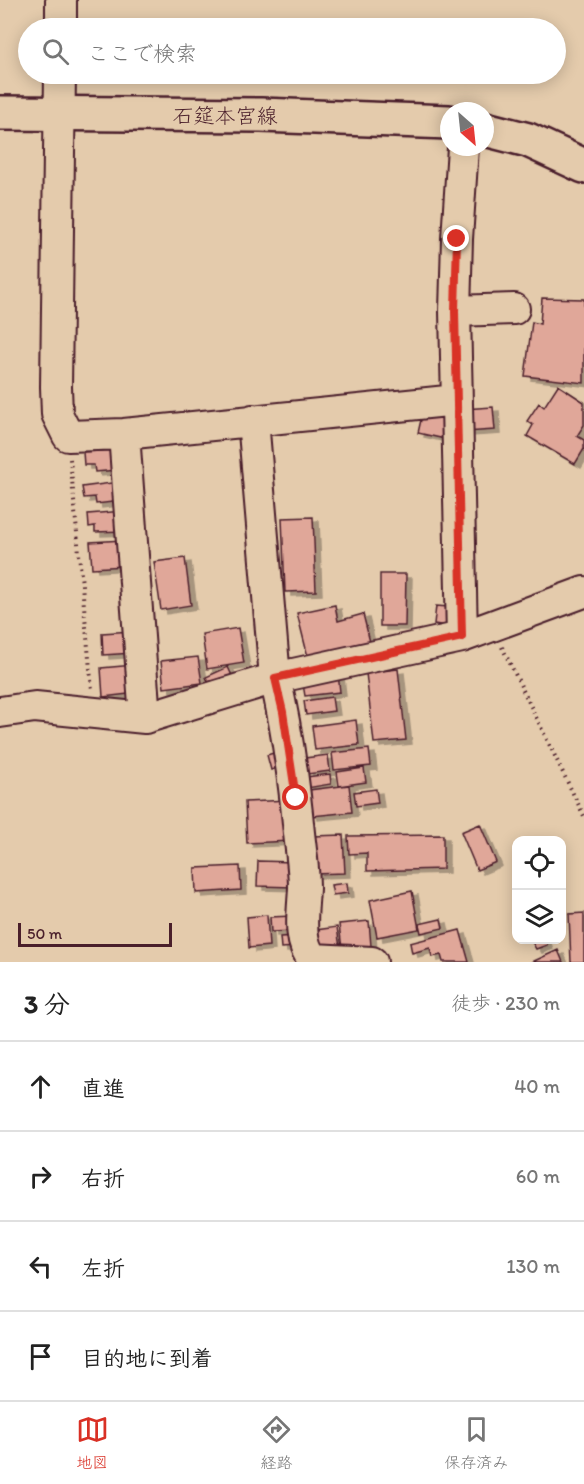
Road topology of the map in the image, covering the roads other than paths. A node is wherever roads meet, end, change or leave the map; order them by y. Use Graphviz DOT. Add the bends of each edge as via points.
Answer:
graph roads {
  1 [pos="61,0"];
  2 [pos="61,18"];
  3 [pos="60,84"];
  4 [pos="0,113"];
  5 [pos="60,115"];
  6 [pos="440,122"];
  7 [pos="494,131"];
  8 [pos="462,156"];
  9 [pos="584,166"];
  10 [pos="514,309"];
  11 [pos="455,311"];
  12 [pos="457,399"];
  13 [pos="253,420"];
  14 [pos="124,434"];
  15 [pos="584,592"];
  16 [pos="462,637"];
  17 [pos="275,678"];
  18 [pos="0,712"];
  19 [pos="145,718"];
  20 [pos="372,962"];
  1 -- 2 [label="street"];
  3 -- 5 [label="street"];
  4 -- 5 [label="main road, 石筵本宮線"];
  5 -- 6 [label="main road, 石筵本宮線" via="261,115"];
  5 -- 14 [label="street" via="57,414 68,436"];
  7 -- 9 [label="main road" via="528,140"];
  8 -- 11 [label="street"];
  10 -- 11 [label="street"];
  11 -- 12 [label="street"];
  12 -- 13 [label="street"];
  12 -- 16 [label="street"];
  13 -- 14 [label="street"];
  13 -- 17 [label="street"];
  14 -- 19 [label="street"];
  15 -- 16 [label="street"];
  16 -- 17 [label="street"];
  17 -- 19 [label="street"];
  17 -- 20 [label="street" via="296,798 306,951 313,959"];
  18 -- 19 [label="street" via="35,706"];
}
